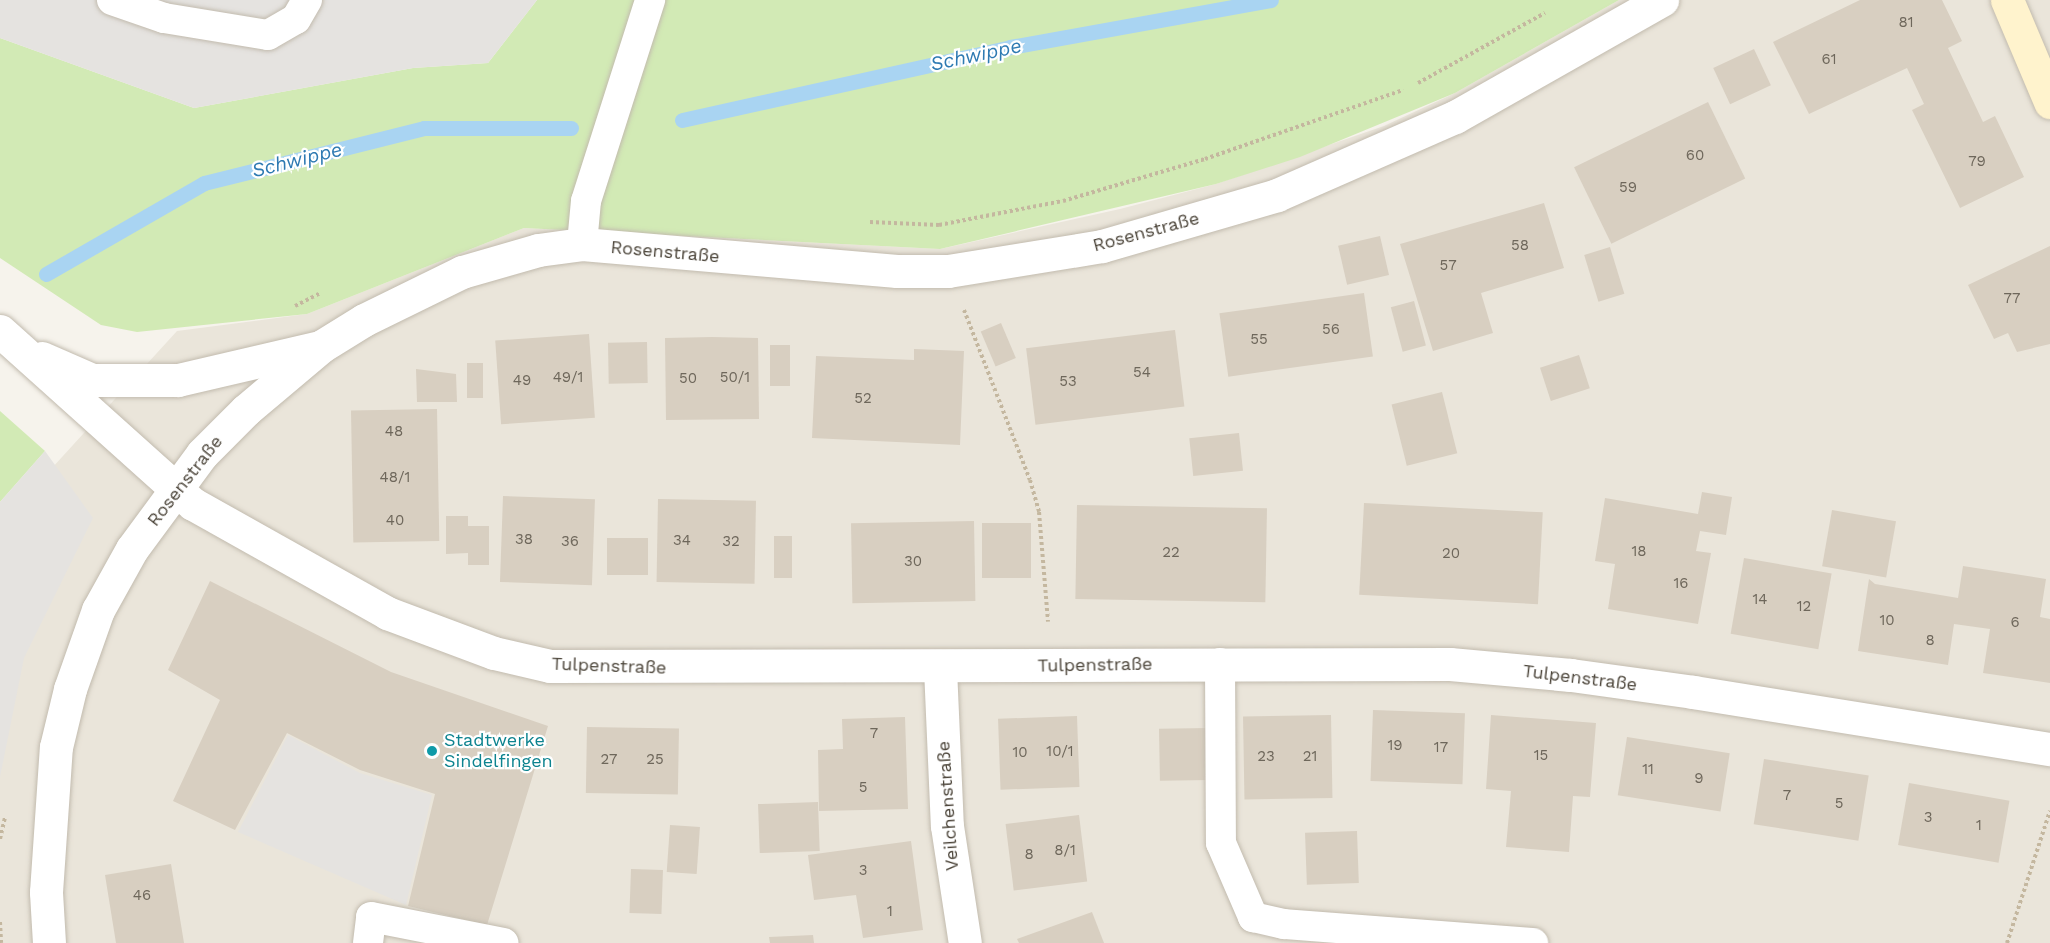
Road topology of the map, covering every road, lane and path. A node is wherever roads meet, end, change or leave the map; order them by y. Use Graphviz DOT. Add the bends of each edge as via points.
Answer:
graph roads {
  1 [pos="112,0"];
  2 [pos="307,0"];
  3 [pos="650,0"];
  4 [pos="1662,0"];
  5 [pos="2007,0"];
  6 [pos="1547,12"];
  7 [pos="2050,102"];
  8 [pos="867,222"];
  9 [pos="582,244"];
  10 [pos="948,271"];
  11 [pos="331,287"];
  12 [pos="290,308"];
  13 [pos="9,339"];
  14 [pos="322,346"];
  15 [pos="176,490"];
  16 [pos="1220,663"];
  17 [pos="1052,666"];
  18 [pos="940,668"];
  19 [pos="2050,749"];
  20 [pos="2050,811"];
  21 [pos="0,922"];
  22 [pos="1,943"];
  23 [pos="49,943"];
  24 [pos="368,943"];
  25 [pos="503,943"];
  26 [pos="965,943"];
  27 [pos="1533,943"];
  28 [pos="2007,943"];
  1 -- 2 [label="lane" via="164,18 268,35 296,19"];
  3 -- 9 [label="lane" via="586,201"];
  4 -- 10 [label="street, Rosenstraße" via="1455,117 1277,195 1102,246"];
  5 -- 7 [label="street"];
  6 -- 8 [label="path" via="1411,87 1205,159 1063,201 939,225"];
  9 -- 10 [label="street, Rosenstraße" via="815,266"];
  9 -- 14 [label="street, Rosenstraße" via="538,250 462,273 364,320"];
  10 -- 17 [label="path" via="1033,490"];
  11 -- 12 [label="path"];
  13 -- 14 [label="street" via="92,380 178,380"];
  13 -- 15 [label="street, Tulpenstraße"];
  14 -- 15 [label="street, Rosenstraße" via="246,410 202,454"];
  15 -- 18 [label="street, Tulpenstraße" via="193,504 343,591 441,635 494,653 550,666"];
  15 -- 23 [label="street, Rosenstraße" via="132,549 98,610 70,689 56,747 51,795 46,892"];
  16 -- 17 [label="street, Tulpenstraße"];
  16 -- 19 [label="street, Tulpenstraße" via="1450,664 1571,675"];
  16 -- 27 [label="lane" via="1221,843 1253,917 1284,924"];
  17 -- 18 [label="street, Tulpenstraße"];
  18 -- 26 [label="street, Veilchenstraße" via="947,826"];
  20 -- 28 [label="path"];
  21 -- 22 [label="path"];
  24 -- 25 [label="lane" via="371,917"];
}
